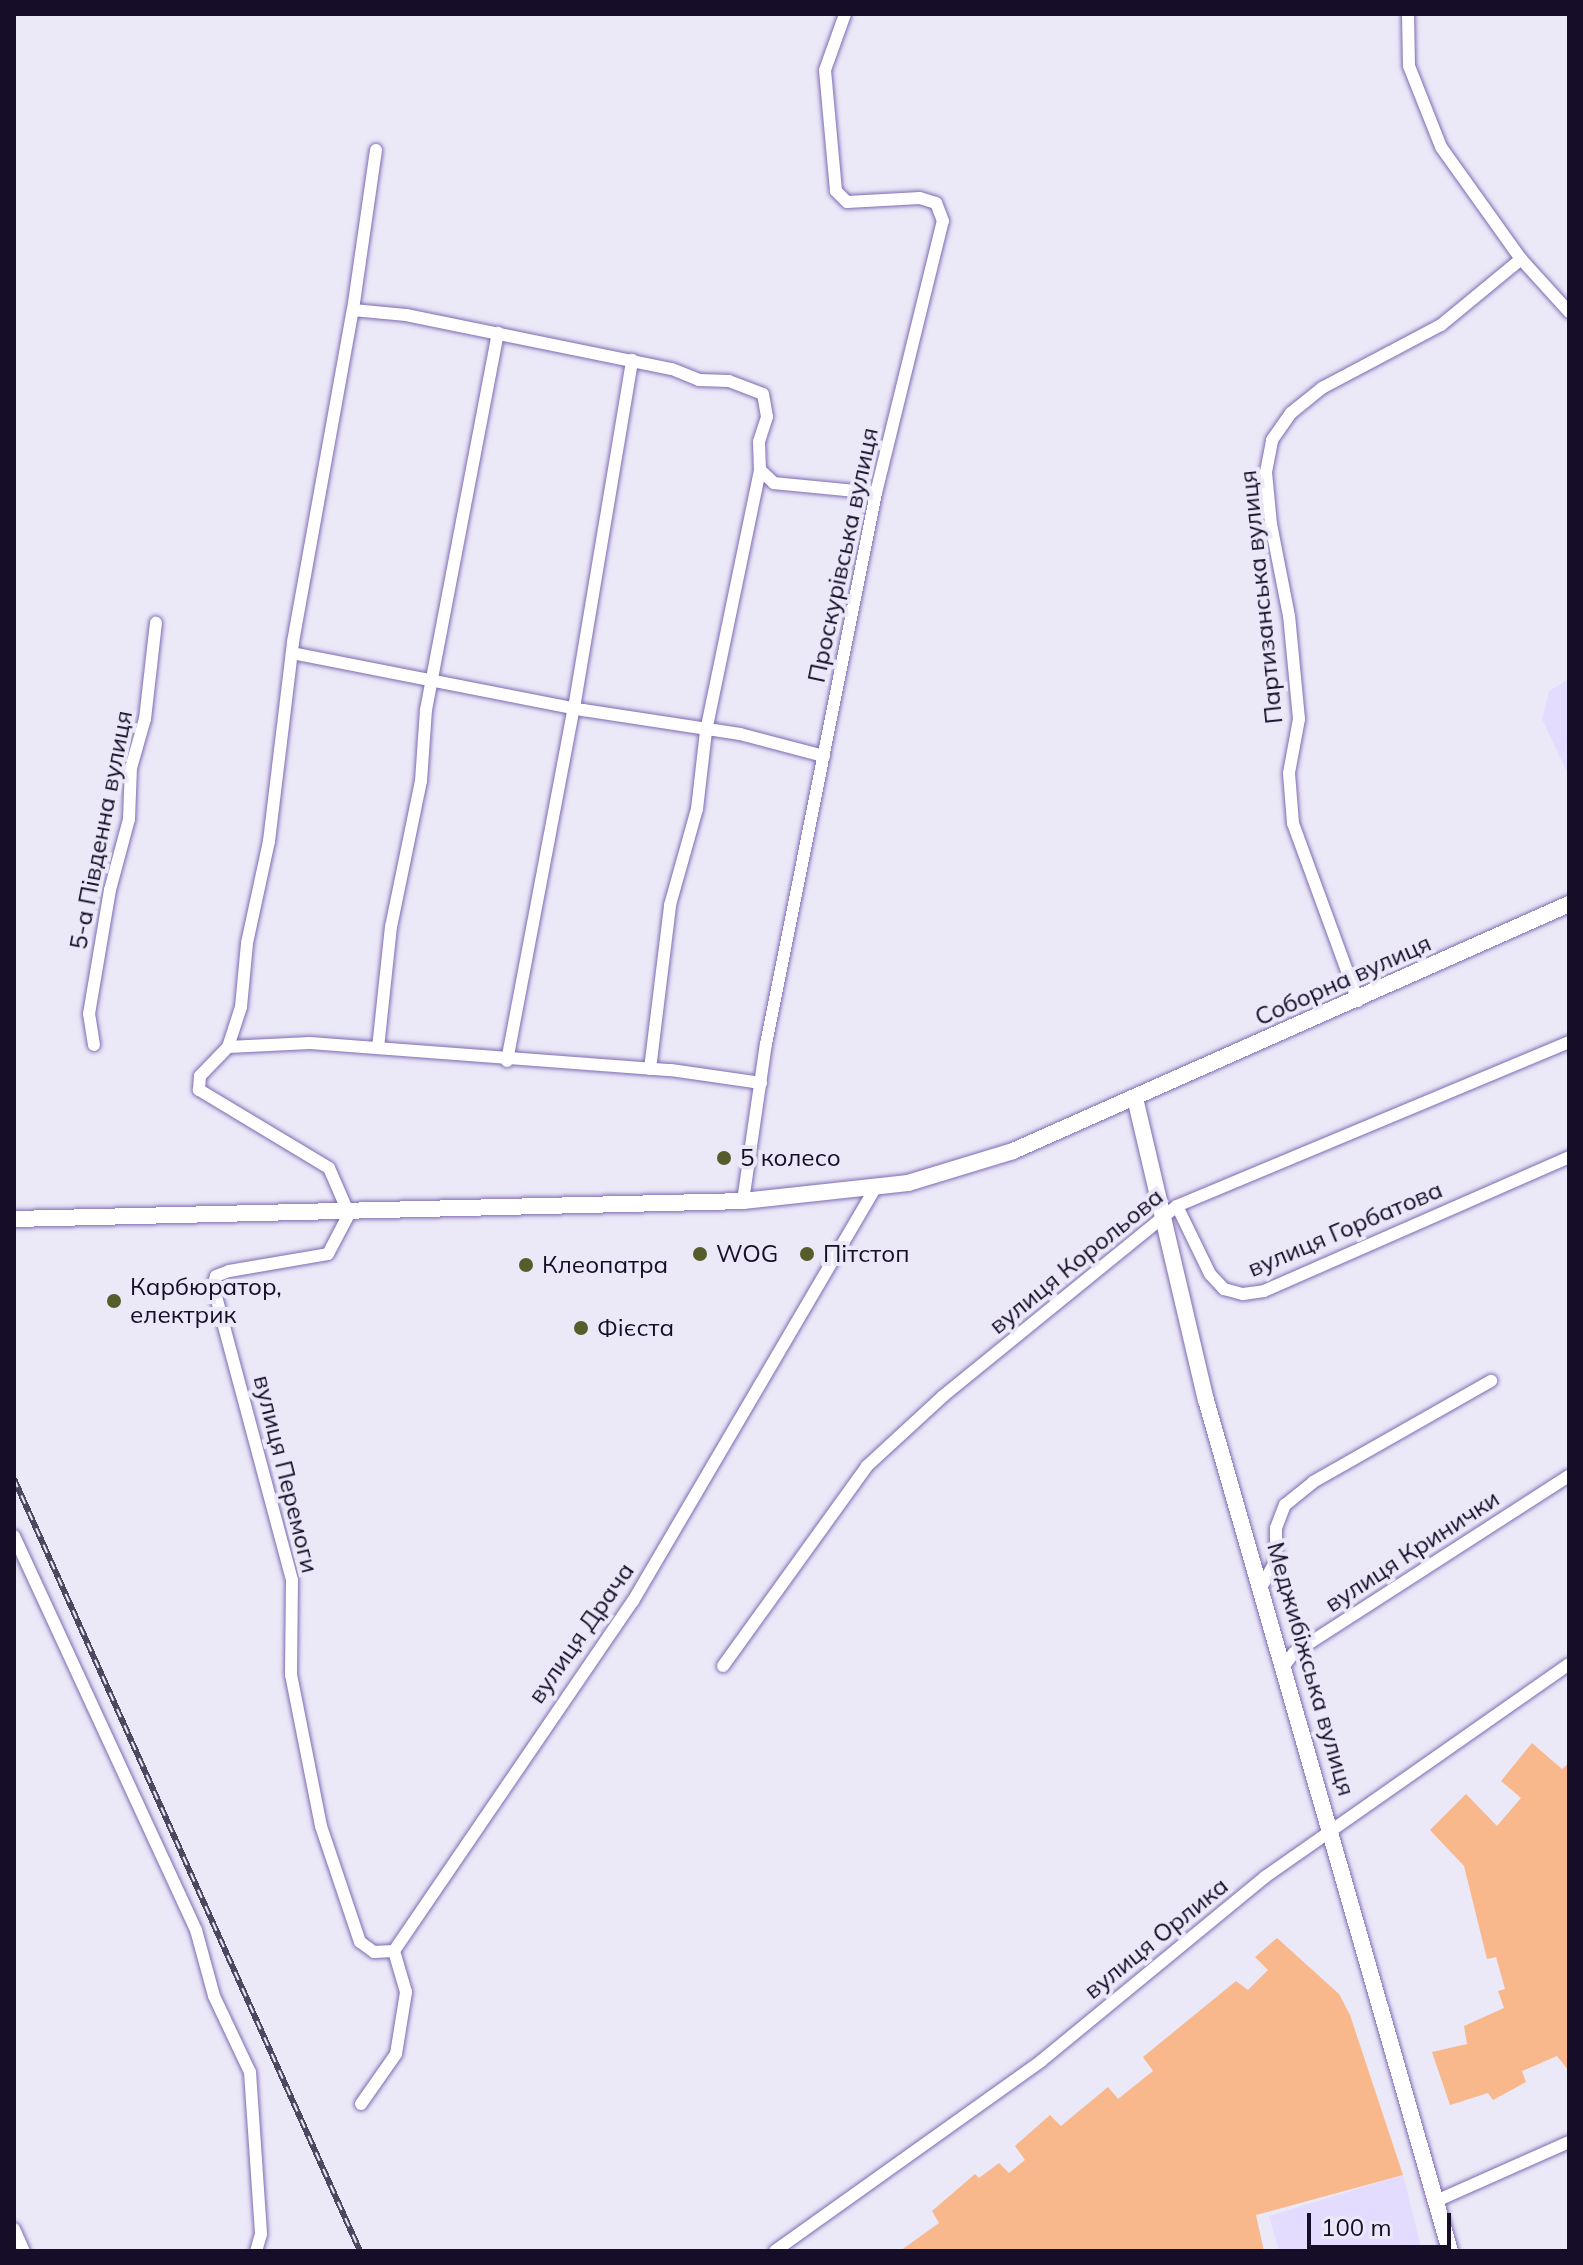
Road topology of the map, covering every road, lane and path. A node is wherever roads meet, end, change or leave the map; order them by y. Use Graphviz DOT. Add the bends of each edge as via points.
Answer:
graph roads {
  1 [pos="845,14"];
  2 [pos="1408,14"];
  3 [pos="376,150"];
  4 [pos="1521,259"];
  5 [pos="353,310"];
  6 [pos="1569,312"];
  7 [pos="498,333"];
  8 [pos="632,360"];
  9 [pos="760,470"];
  10 [pos="876,493"];
  11 [pos="156,623"];
  12 [pos="292,653"];
  13 [pos="435,682"];
  14 [pos="574,708"];
  15 [pos="706,731"];
  16 [pos="824,756"];
  17 [pos="1569,904"];
  18 [pos="1358,1001"];
  19 [pos="1569,1042"];
  20 [pos="94,1045"];
  21 [pos="228,1047"];
  22 [pos="378,1048"];
  23 [pos="507,1061"];
  24 [pos="650,1069"];
  25 [pos="761,1083"];
  26 [pos="1135,1098"];
  27 [pos="1569,1157"];
  28 [pos="876,1187"];
  29 [pos="743,1201"];
  30 [pos="1177,1206"];
  31 [pos="349,1214"];
  32 [pos="1164,1217"];
  33 [pos="14,1219"];
  34 [pos="1491,1381"];
  35 [pos="1569,1476"];
  36 [pos="14,1536"];
  37 [pos="1263,1584"];
  38 [pos="1569,1664"];
  39 [pos="723,1666"];
  40 [pos="1283,1667"];
  41 [pos="1332,1833"];
  42 [pos="394,1951"];
  43 [pos="361,2104"];
  44 [pos="1569,2142"];
  45 [pos="1436,2201"];
  46 [pos="14,2229"];
  47 [pos="24,2251"];
  48 [pos="256,2251"];
  49 [pos="775,2251"];
  50 [pos="1450,2251"];
  1 -- 10 [label="street, Проскурівська вулиця" via="825,70 836,191 847,202 920,198 936,203 943,221"];
  2 -- 4 [label="street" via="1409,66 1421,106 1441,147"];
  3 -- 5 [label="street"];
  4 -- 6 [label="street"];
  4 -- 18 [label="street, Партизанська вулиця" via="1441,325 1322,388 1291,413 1272,440 1266,472 1271,524 1289,616 1299,719 1289,773 1293,823"];
  5 -- 7 [label="street"];
  5 -- 12 [label="street"];
  7 -- 8 [label="street"];
  7 -- 13 [label="street"];
  8 -- 9 [label="street" via="699,380 729,381 763,394 767,417 759,442"];
  8 -- 14 [label="street"];
  9 -- 10 [label="street" via="774,483"];
  9 -- 15 [label="street"];
  10 -- 16 [label="street, Проскурівська вулиця"];
  11 -- 20 [label="street, 5-а Південна вулиця" via="145,719 131,768 129,819 110,890 89,1014"];
  12 -- 13 [label="street"];
  12 -- 21 [label="street" via="269,841 247,943 241,1007"];
  13 -- 14 [label="street"];
  13 -- 22 [label="street" via="391,927"];
  14 -- 15 [label="street"];
  14 -- 23 [label="street"];
  15 -- 16 [label="street"];
  15 -- 24 [label="street" via="697,809 670,905"];
  16 -- 25 [label="street, Проскурівська вулиця"];
  17 -- 18 [label="main road, Соборна вулиця"];
  18 -- 26 [label="main road, Соборна вулиця"];
  19 -- 30 [label="street, вулиця Корольова"];
  21 -- 22 [label="street" via="251,1042"];
  21 -- 31 [label="street" via="200,1076 199,1090 329,1168"];
  22 -- 23 [label="street"];
  23 -- 24 [label="street"];
  24 -- 25 [label="street"];
  25 -- 29 [label="street, Проскурівська вулиця"];
  26 -- 28 [label="main road, Соборна вулиця" via="959,1171"];
  26 -- 32 [label="main road, Меджибіжська вулиця"];
  27 -- 30 [label="street, вулиця Горбатова" via="1264,1291 1243,1294 1224,1289 1210,1274"];
  28 -- 29 [label="main road, Соборна вулиця"];
  28 -- 42 [label="street, вулиця Драча" via="633,1601"];
  29 -- 31 [label="main road, Соборна вулиця"];
  30 -- 32 [label="street, вулиця Корольова"];
  31 -- 33 [label="main road, Соборна вулиця"];
  31 -- 42 [label="street, вулиця Перемоги" via="328,1254 229,1271 216,1276 213,1286 292,1580 291,1675 321,1826 360,1942 367,1950"];
  32 -- 37 [label="main road, Меджибіжська вулиця" via="1206,1400"];
  32 -- 39 [label="street, вулиця Корольова" via="943,1396 867,1466"];
  34 -- 37 [label="street" via="1313,1482 1285,1505 1276,1528 1276,1561"];
  35 -- 40 [label="street, вулиця Кринички" via="1294,1653"];
  36 -- 48 [label="street" via="196,1930 214,1996 250,2072 261,2234"];
  37 -- 40 [label="main road, Меджибіжська вулиця"];
  38 -- 41 [label="street, вулиця Орлика"];
  40 -- 41 [label="main road, Меджибіжська вулиця"];
  41 -- 45 [label="main road, Меджибіжська вулиця"];
  41 -- 49 [label="street, вулиця Орлика" via="1265,1877 1041,2061"];
  42 -- 43 [label="street" via="406,1992 396,2054"];
  44 -- 45 [label="street"];
  45 -- 50 [label="main road, Меджибіжська вулиця"];
  46 -- 47 [label="street"];
}
